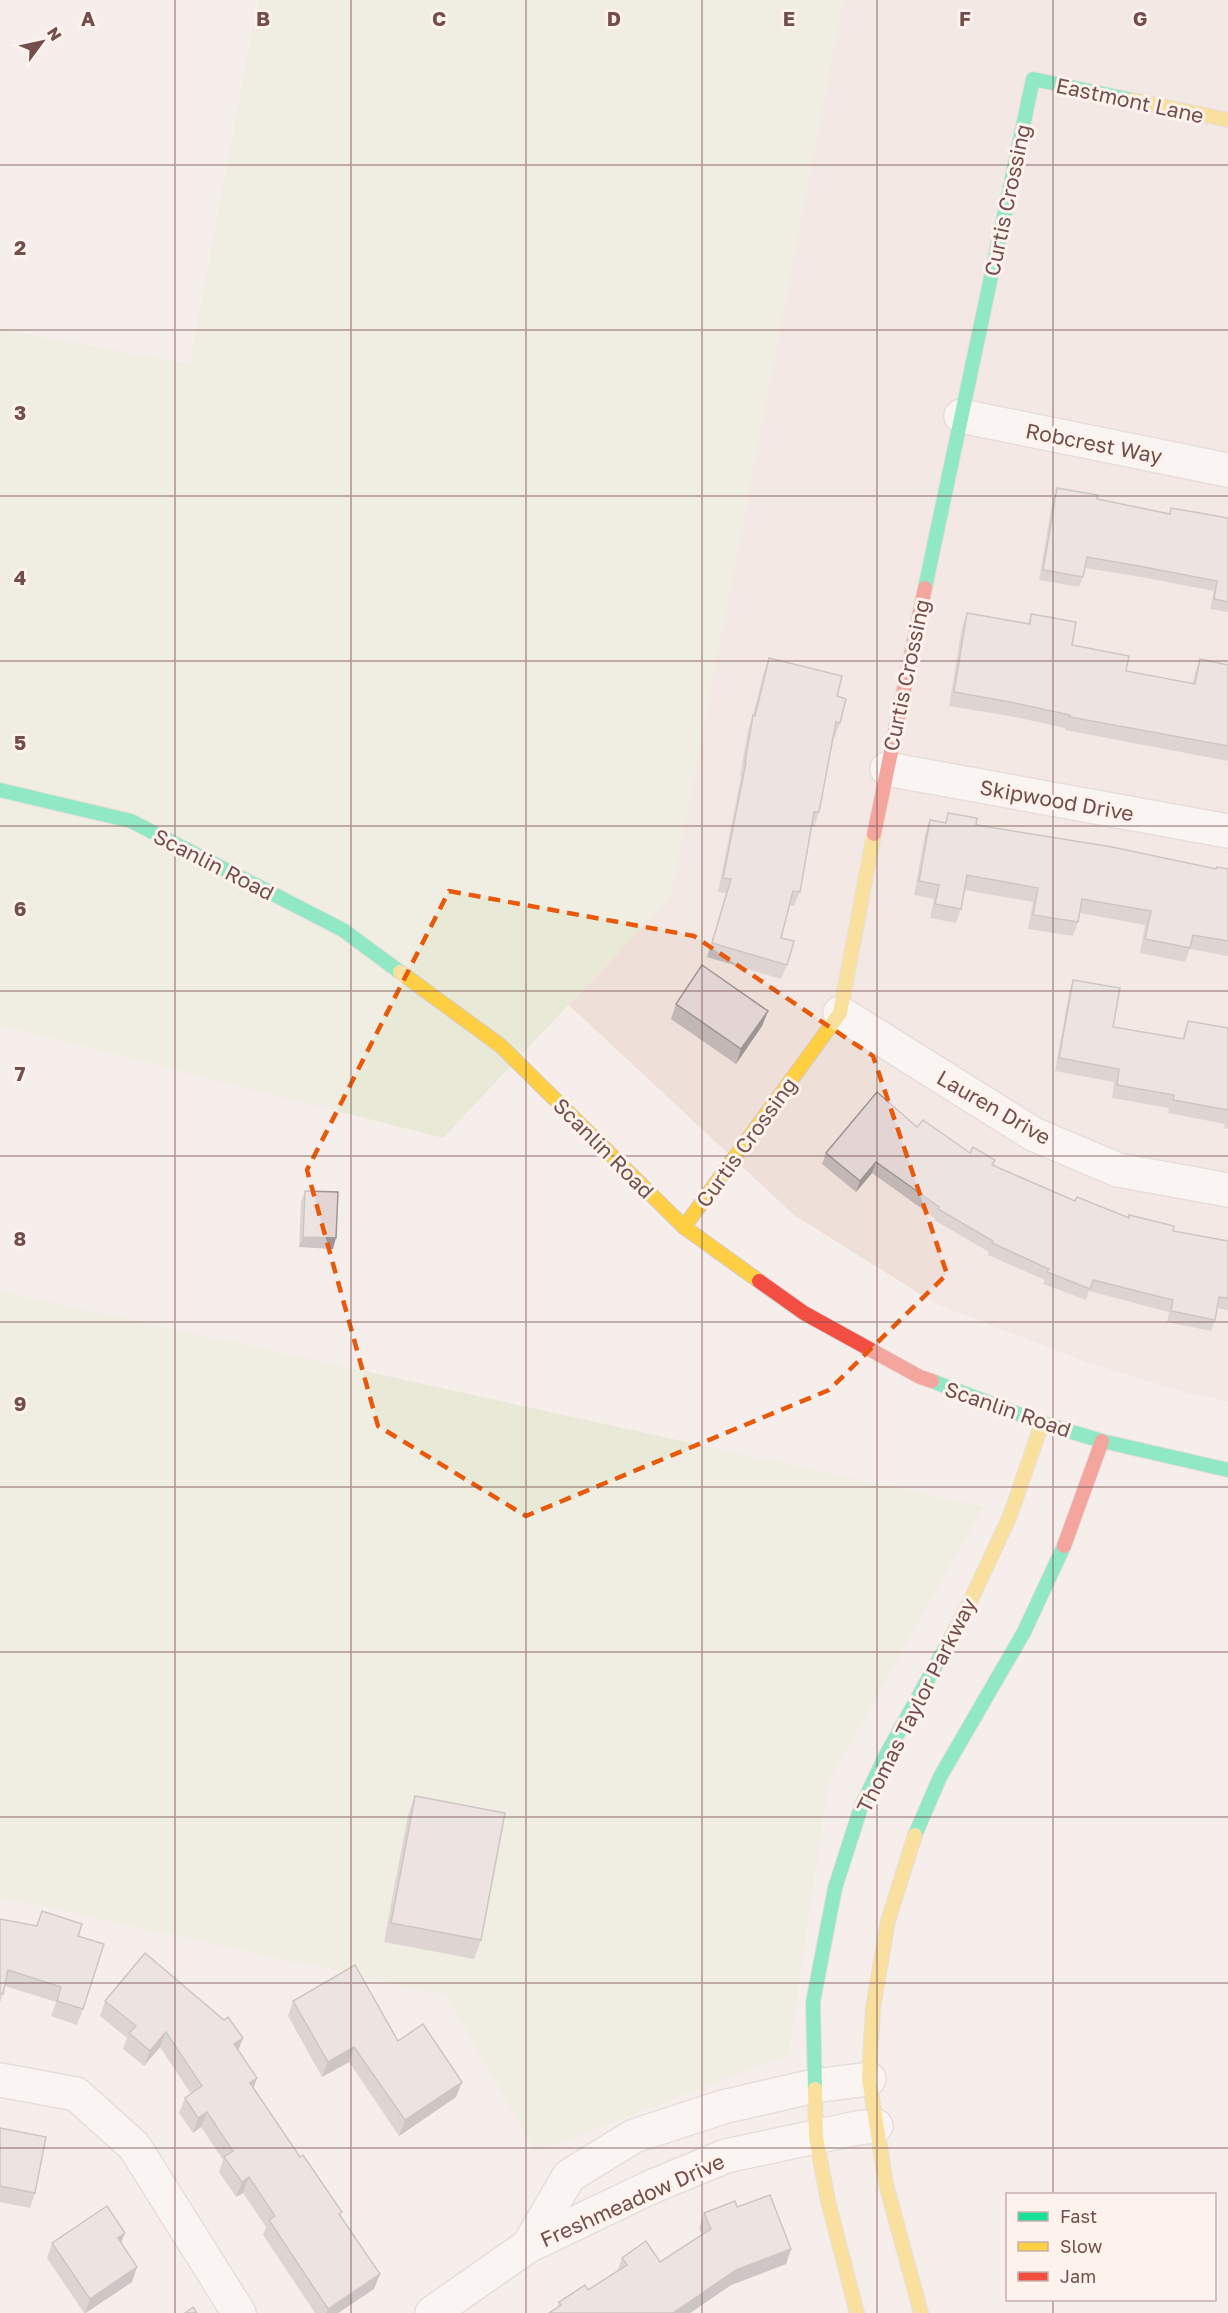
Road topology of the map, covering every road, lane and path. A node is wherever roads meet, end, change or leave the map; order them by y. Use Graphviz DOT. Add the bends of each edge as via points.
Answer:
graph roads {
  1 [pos="1033,79"];
  2 [pos="1228,120"];
  3 [pos="961,416"];
  4 [pos="1228,470"];
  5 [pos="887,769"];
  6 [pos="0,790"];
  7 [pos="1228,831"];
  8 [pos="840,1013"];
  9 [pos="1228,1190"];
  10 [pos="684,1227"];
  11 [pos="1042,1423"];
  12 [pos="1102,1440"];
  13 [pos="1228,1470"];
  14 [pos="869,2079"];
  15 [pos="0,2080"];
  16 [pos="814,2086"];
  17 [pos="876,2126"];
  18 [pos="816,2137"];
  19 [pos="528,2246"];
  20 [pos="239,2313"];
  21 [pos="432,2313"];
  22 [pos="857,2313"];
  23 [pos="921,2313"];
  1 -- 2 [label="street, Eastmont Lane"];
  1 -- 3 [label="street, Curtis Crossing"];
  3 -- 4 [label="street, Robcrest Way"];
  3 -- 5 [label="street, Curtis Crossing"];
  5 -- 7 [label="street, Skipwood Drive"];
  5 -- 8 [label="street, Curtis Crossing"];
  6 -- 10 [label="street, Scanlin Road" via="131,821 342,930 501,1046"];
  8 -- 9 [label="street, Lauren Drive" via="1034,1134 1118,1170"];
  8 -- 10 [label="street, Curtis Crossing"];
  10 -- 11 [label="street, Scanlin Road" via="804,1313 910,1372"];
  11 -- 12 [label="street, Scanlin Road"];
  11 -- 16 [label="street, Thomas Taylor Parkway" via="1010,1516 969,1604 885,1755 861,1807 835,1888 813,2002"];
  12 -- 13 [label="street, Scanlin Road"];
  12 -- 14 [label="street" via="1062,1552 1024,1632 940,1777 913,1839 888,1922 873,2008"];
  14 -- 16 [label="street, Freshmeadow Drive"];
  14 -- 17 [label="street"];
  15 -- 20 [label="street" via="76,2094 134,2146"];
  16 -- 18 [label="street, Thomas Taylor Parkway"];
  16 -- 19 [label="street, Freshmeadow Drive" via="723,2107 634,2136 569,2176"];
  17 -- 18 [label="street, Freshmeadow Drive"];
  17 -- 23 [label="street" via="886,2184"];
  18 -- 19 [label="street, Freshmeadow Drive" via="726,2156"];
  18 -- 22 [label="street, Thomas Taylor Parkway"];
  19 -- 21 [label="street, Freshmeadow Drive"];
}
